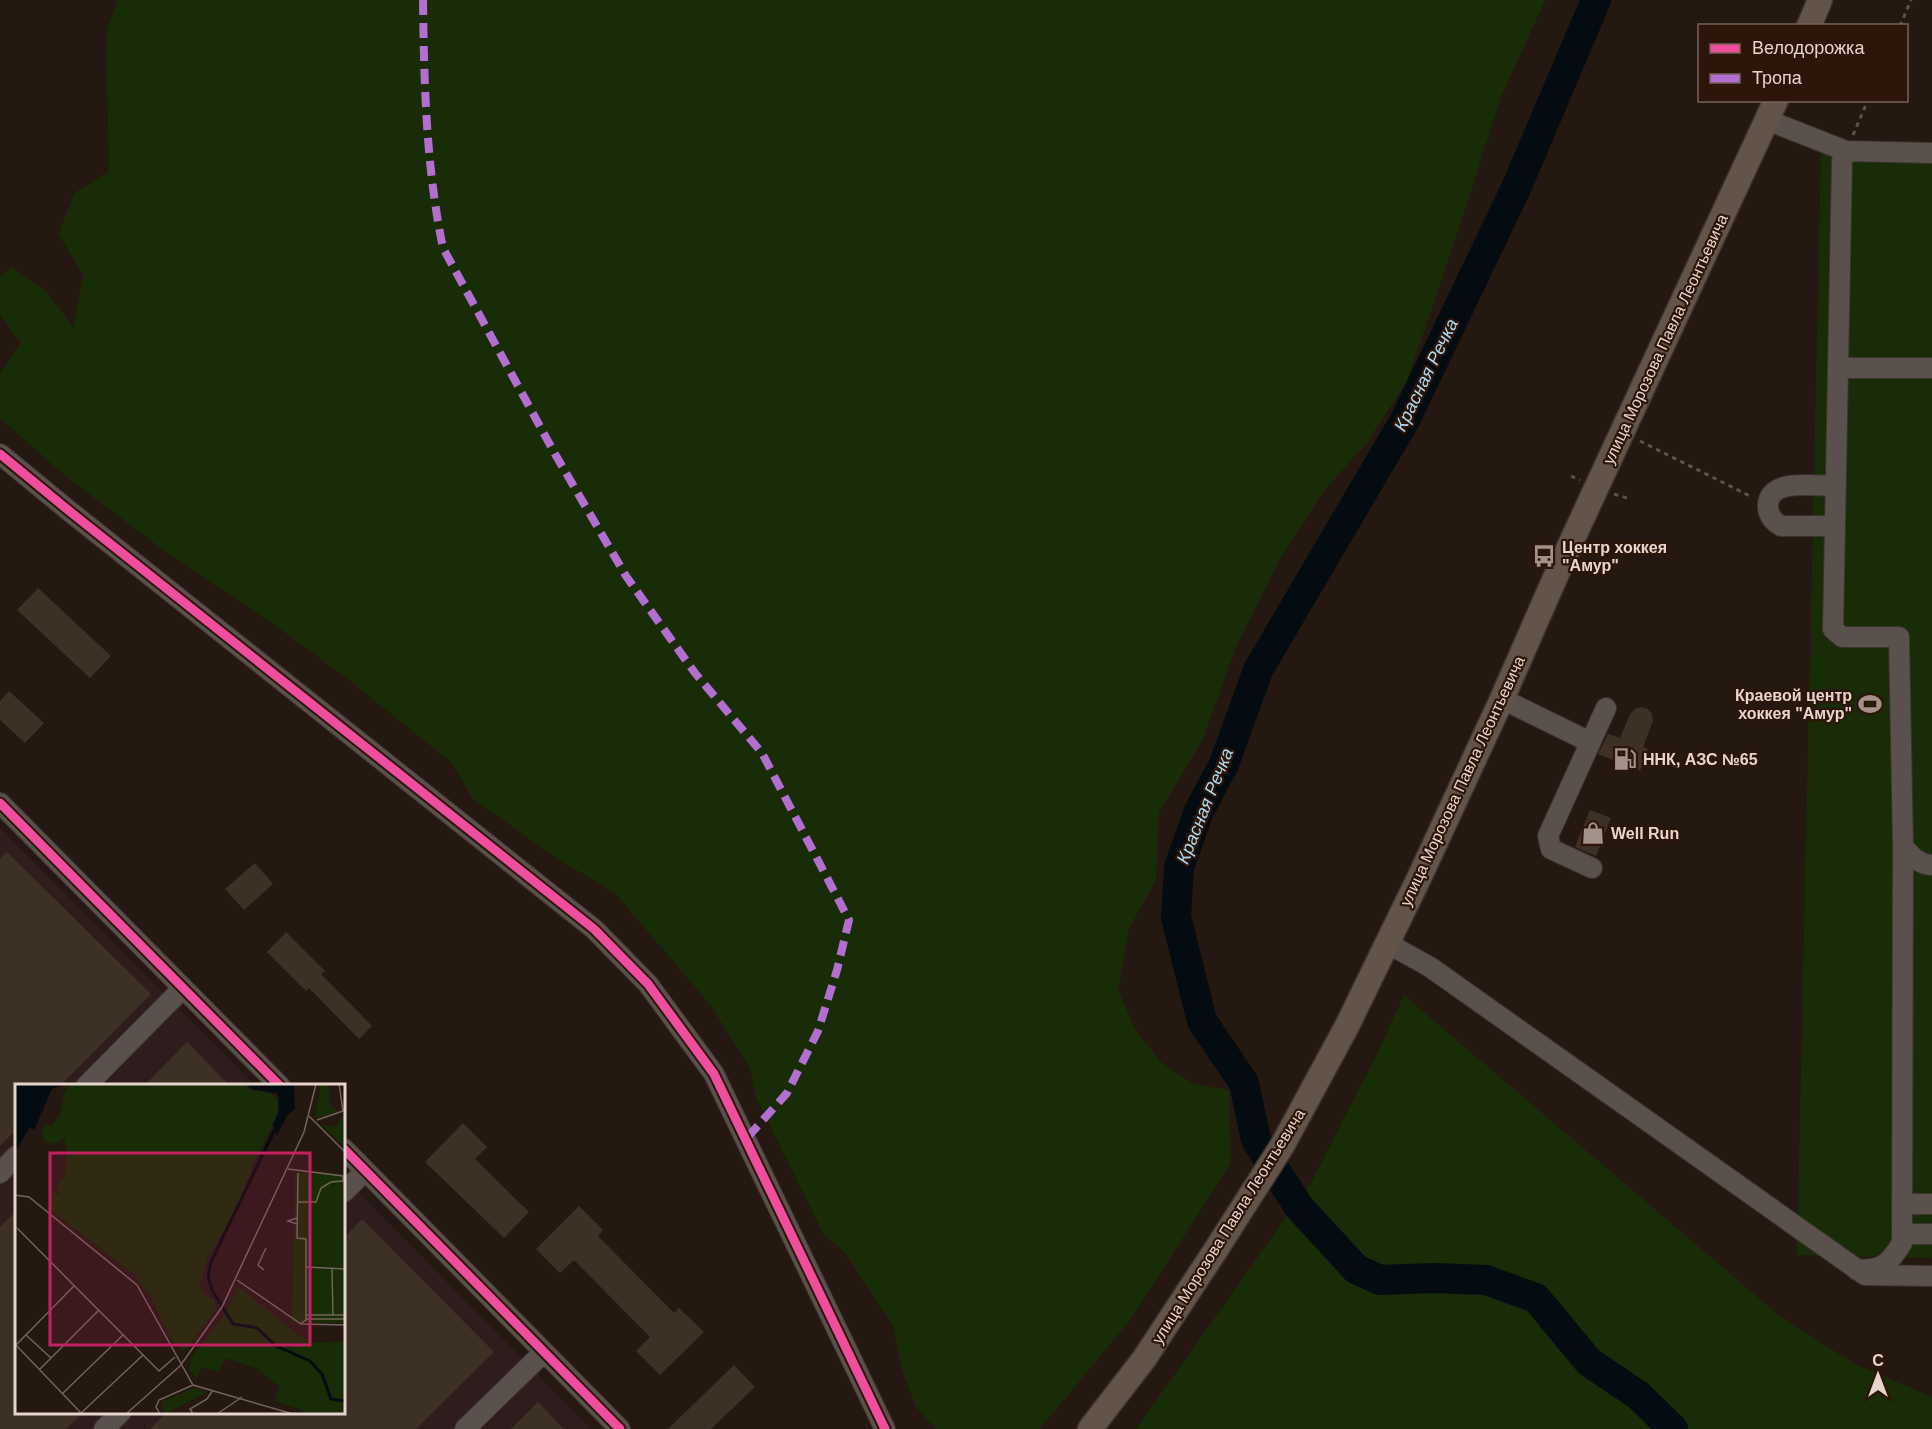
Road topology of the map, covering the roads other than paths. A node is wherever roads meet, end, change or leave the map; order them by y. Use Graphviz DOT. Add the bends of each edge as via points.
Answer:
graph roads {
  1 [pos="1820,0"];
  2 [pos="1810,24"];
  3 [pos="1771,110"];
  4 [pos="1846,151"];
  5 [pos="1932,153"];
  6 [pos="1839,368"];
  7 [pos="1932,368"];
  8 [pos="0,454"];
  9 [pos="1836,486"];
  10 [pos="1835,526"];
  11 [pos="1502,699"];
  12 [pos="1606,708"];
  13 [pos="1590,742"];
  14 [pos="0,803"];
  15 [pos="1903,846"];
  16 [pos="1932,865"];
  17 [pos="1592,868"];
  18 [pos="1387,943"];
  19 [pos="183,988"];
  20 [pos="88,1084"];
  21 [pos="278,1084"];
  22 [pos="345,1150"];
  23 [pos="15,1157"];
  24 [pos="365,1171"];
  25 [pos="0,1173"];
  26 [pos="345,1191"];
  27 [pos="1902,1204"];
  28 [pos="1932,1204"];
  29 [pos="1902,1234"];
  30 [pos="1932,1234"];
  31 [pos="1857,1270"];
  32 [pos="1932,1276"];
  33 [pos="544,1352"];
  34 [pos="120,1414"];
  35 [pos="104,1429"];
  36 [pos="465,1429"];
  37 [pos="620,1429"];
  38 [pos="885,1429"];
  39 [pos="1090,1429"];
  1 -- 2 [label="main road"];
  3 -- 4 [label="street"];
  3 -- 11 [label="main road, улица Морозова Павла Леонтьевича"];
  4 -- 5 [label="street"];
  4 -- 6 [label="street" via="1842,161"];
  6 -- 7 [label="street"];
  6 -- 9 [label="street"];
  8 -- 38 [label="street" via="594,929 648,984 714,1074"];
  9 -- 10 [label="street"];
  9 -- 10 [label="street" via="1782,486 1769,498 1768,509 1774,522 1781,526"];
  10 -- 15 [label="street" via="1833,629 1842,637 1899,637"];
  11 -- 13 [label="street"];
  11 -- 18 [label="main road, улица Морозова Павла Леонтьевича"];
  12 -- 13 [label="street"];
  13 -- 17 [label="street" via="1548,836 1551,849"];
  14 -- 19 [label="street"];
  15 -- 16 [label="street" via="1913,859"];
  15 -- 27 [label="street"];
  18 -- 31 [label="street" via="1438,973"];
  18 -- 39 [label="main road, улица Морозова Павла Леонтьевича" via="1282,1146 1144,1359"];
  19 -- 20 [label="street"];
  19 -- 21 [label="street"];
  22 -- 24 [label="street"];
  23 -- 25 [label="street"];
  24 -- 26 [label="street"];
  24 -- 33 [label="street"];
  27 -- 28 [label="street"];
  27 -- 29 [label="street"];
  29 -- 30 [label="street"];
  29 -- 31 [label="street" via="1902,1243 1891,1262 1872,1270"];
  31 -- 32 [label="street" via="1865,1275"];
  33 -- 36 [label="street"];
  33 -- 37 [label="street"];
  34 -- 35 [label="street"];
}
